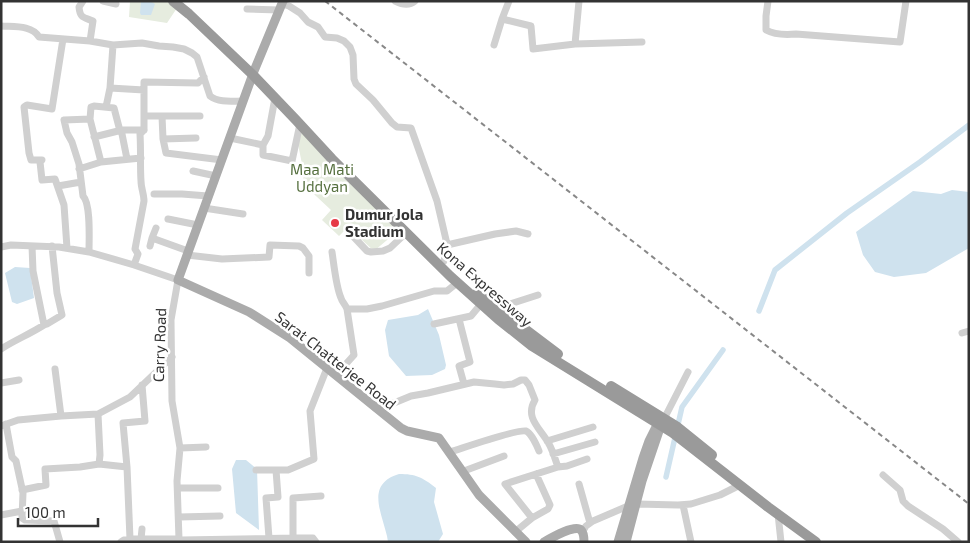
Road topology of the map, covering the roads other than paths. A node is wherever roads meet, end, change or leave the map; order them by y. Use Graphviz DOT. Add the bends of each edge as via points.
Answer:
graph roads {
  1 [pos="83,1"];
  2 [pos="103,1"];
  3 [pos="173,1"];
  4 [pos="183,1"];
  5 [pos="395,1"];
  6 [pos="415,1"];
  7 [pos="509,1"];
  8 [pos="579,1"];
  9 [pos="768,1"];
  10 [pos="906,1"];
  11 [pos="116,4"];
  12 [pos="282,5"];
  13 [pos="247,9"];
  14 [pos="502,19"];
  15 [pos="1,26"];
  16 [pos="63,39"];
  17 [pos="90,41"];
  18 [pos="642,42"];
  19 [pos="575,44"];
  20 [pos="113,45"];
  21 [pos="494,45"];
  22 [pos="253,73"];
  23 [pos="204,77"];
  24 [pos="110,88"];
  25 [pos="144,90"];
  26 [pos="275,98"];
  27 [pos="243,101"];
  28 [pos="106,107"];
  29 [pos="144,116"];
  30 [pos="162,116"];
  31 [pos="200,116"];
  32 [pos="90,119"];
  33 [pos="300,124"];
  34 [pos="144,130"];
  35 [pos="121,131"];
  36 [pos="94,137"];
  37 [pos="196,138"];
  38 [pos="230,138"];
  39 [pos="163,139"];
  40 [pos="263,145"];
  41 [pos="141,158"];
  42 [pos="127,159"];
  43 [pos="222,160"];
  44 [pos="101,162"];
  45 [pos="79,169"];
  46 [pos="193,171"];
  47 [pos="216,176"];
  48 [pos="81,182"];
  49 [pos="58,186"];
  50 [pos="154,194"];
  51 [pos="208,196"];
  52 [pos="204,208"];
  53 [pos="243,214"];
  54 [pos="168,220"];
  55 [pos="198,225"];
  56 [pos="156,228"];
  57 [pos="350,233"];
  58 [pos="406,233"];
  59 [pos="528,234"];
  60 [pos="152,238"];
  61 [pos="447,245"];
  62 [pos="32,246"];
  63 [pos="52,246"];
  64 [pos="150,246"];
  65 [pos="1,247"];
  66 [pos="66,248"];
  67 [pos="89,252"];
  68 [pos="332,252"];
  69 [pos="188,253"];
  70 [pos="444,262"];
  71 [pos="134,265"];
  72 [pos="309,273"];
  73 [pos="178,280"];
  74 [pos="457,283"];
  75 [pos="538,295"];
  76 [pos="481,304"];
  77 [pos="347,308"];
  78 [pos="501,311"];
  79 [pos="459,319"];
  80 [pos="434,324"];
  81 [pos="44,325"];
  82 [pos="1,349"];
  83 [pos="172,358"];
  84 [pos="327,368"];
  85 [pos="54,369"];
  86 [pos="688,372"];
  87 [pos="336,375"];
  88 [pos="19,380"];
  89 [pos="1,383"];
  90 [pos="464,384"];
  91 [pos="142,385"];
  92 [pos="375,408"];
  93 [pos="98,414"];
  94 [pos="61,416"];
  95 [pos="662,420"];
  96 [pos="4,425"];
  97 [pos="594,427"];
  98 [pos="686,439"];
  99 [pos="547,441"];
  100 [pos="595,442"];
  101 [pos="206,447"];
  102 [pos="180,448"];
  103 [pos="539,451"];
  104 [pos="450,452"];
  105 [pos="553,454"];
  106 [pos="504,456"];
  107 [pos="587,460"];
  108 [pos="99,464"];
  109 [pos="127,467"];
  110 [pos="558,467"];
  111 [pos="256,470"];
  112 [pos="276,470"];
  113 [pos="464,471"];
  114 [pos="536,474"];
  115 [pos="883,475"];
  116 [pos="579,484"];
  117 [pos="740,485"];
  118 [pos="178,488"];
  119 [pos="218,488"];
  120 [pos="22,490"];
  121 [pos="321,496"];
  122 [pos="632,505"];
  123 [pos="683,505"];
  124 [pos="22,510"];
  125 [pos="778,514"];
  126 [pos="1,515"];
  127 [pos="220,516"];
  128 [pos="179,517"];
  129 [pos="532,518"];
  130 [pos="590,523"];
  131 [pos="142,529"];
  132 [pos="515,532"];
  133 [pos="582,532"];
  134 [pos="269,538"];
  135 [pos="130,539"];
  136 [pos="142,539"];
  137 [pos="179,539"];
  138 [pos="213,540"];
  139 [pos="293,540"];
  140 [pos="523,541"];
  141 [pos="60,542"];
  142 [pos="121,542"];
  143 [pos="316,542"];
  144 [pos="544,542"];
  145 [pos="584,542"];
  146 [pos="618,542"];
  147 [pos="626,542"];
  148 [pos="691,542"];
  149 [pos="781,542"];
  150 [pos="816,542"];
  151 [pos="826,542"];
  152 [pos="958,542"];
  1 -- 17 [label="street" via="80,13 93,21"];
  2 -- 11 [label="street"];
  3 -- 22 [label="highway, Kona Expressway"];
  4 -- 22 [label="highway, Kona Expressway"];
  5 -- 6 [label="street" via="402,4"];
  7 -- 14 [label="street"];
  8 -- 19 [label="street"];
  9 -- 10 [label="street" via="765,25 770,32 900,42"];
  12 -- 13 [label="street"];
  12 -- 22 [label="main road, Carry Road"];
  12 -- 61 [label="street" via="289,6 318,26 325,37 344,41 353,55 356,84 397,127 411,128 437,201"];
  14 -- 19 [label="street" via="531,26 534,49"];
  14 -- 21 [label="street"];
  15 -- 16 [label="street" via="31,29 39,37"];
  16 -- 17 [label="street"];
  16 -- 49 [label="street" via="52,109 24,107 31,160 42,160 42,180 55,179"];
  17 -- 20 [label="street"];
  18 -- 19 [label="street"];
  20 -- 23 [label="street" via="142,43 184,49 197,57"];
  20 -- 24 [label="street"];
  22 -- 26 [label="highway, Kona Expressway"];
  22 -- 27 [label="main road, Carry Road"];
  22 -- 70 [label="highway, Kona Expressway"];
  23 -- 25 [label="street" via="198,83 144,82"];
  23 -- 27 [label="street" via="214,100"];
  24 -- 25 [label="street"];
  24 -- 28 [label="street"];
  25 -- 29 [label="street"];
  26 -- 33 [label="highway, Kona Expressway"];
  26 -- 40 [label="street" via="268,136"];
  27 -- 38 [label="main road, Carry Road"];
  28 -- 32 [label="street" via="91,108"];
  28 -- 35 [label="street" via="114,108"];
  29 -- 30 [label="street"];
  29 -- 34 [label="street"];
  30 -- 31 [label="street"];
  30 -- 39 [label="street"];
  32 -- 36 [label="street"];
  32 -- 45 [label="street" via="64,120"];
  33 -- 40 [label="street" via="292,161 264,155"];
  33 -- 58 [label="highway, Kona Expressway"];
  34 -- 35 [label="street"];
  34 -- 41 [label="street" via="140,134"];
  35 -- 36 [label="street"];
  35 -- 42 [label="street"];
  36 -- 44 [label="street"];
  37 -- 39 [label="street"];
  38 -- 40 [label="street"];
  38 -- 43 [label="main road, Carry Road"];
  39 -- 43 [label="street" via="166,152"];
  41 -- 42 [label="street"];
  41 -- 71 [label="street" via="144,201"];
  42 -- 44 [label="street"];
  43 -- 47 [label="main road, Carry Road"];
  44 -- 45 [label="street"];
  45 -- 48 [label="street"];
  46 -- 47 [label="street"];
  47 -- 51 [label="main road, Carry Road"];
  48 -- 49 [label="street"];
  48 -- 67 [label="street" via="89,221"];
  49 -- 66 [label="street" via="64,205"];
  50 -- 51 [label="street"];
  51 -- 52 [label="main road, Carry Road"];
  52 -- 53 [label="street"];
  52 -- 55 [label="main road, Carry Road"];
  54 -- 55 [label="street"];
  55 -- 69 [label="main road, Carry Road"];
  56 -- 60 [label="street"];
  57 -- 58 [label="street" via="371,252 390,248"];
  58 -- 74 [label="highway, Kona Expressway"];
  59 -- 61 [label="street" via="516,231"];
  60 -- 64 [label="street"];
  60 -- 69 [label="street"];
  61 -- 70 [label="street"];
  62 -- 63 [label="street, Sarat Chatterjee Road"];
  62 -- 65 [label="street, Sarat Chatterjee Road"];
  62 -- 81 [label="street" via="33,271"];
  63 -- 66 [label="street, Sarat Chatterjee Road"];
  63 -- 81 [label="street" via="62,315"];
  66 -- 67 [label="street, Sarat Chatterjee Road"];
  67 -- 71 [label="street, Sarat Chatterjee Road"];
  68 -- 77 [label="street" via="341,299"];
  69 -- 72 [label="street" via="222,259 269,256 270,245 299,246 309,256"];
  69 -- 73 [label="main road, Carry Road"];
  70 -- 78 [label="highway, Kona Expressway"];
  71 -- 73 [label="street, Sarat Chatterjee Road"];
  73 -- 83 [label="street, Carry Road" via="172,320"];
  73 -- 84 [label="main road, Sarat Chatterjee Road" via="249,312 290,338"];
  74 -- 76 [label="highway, Kona Expressway"];
  74 -- 77 [label="street" via="447,291 434,291 382,306"];
  75 -- 78 [label="street" via="507,305"];
  76 -- 79 [label="street" via="471,316"];
  76 -- 95 [label="highway, Kona Expressway" via="532,346"];
  77 -- 87 [label="street" via="354,355"];
  78 -- 95 [label="highway, Kona Expressway" via="554,352"];
  79 -- 80 [label="street"];
  79 -- 90 [label="street" via="470,362 459,366"];
  81 -- 82 [label="street"];
  83 -- 91 [label="street"];
  83 -- 102 [label="street, Carry Road" via="172,401"];
  84 -- 87 [label="main road, Sarat Chatterjee Road"];
  84 -- 112 [label="street" via="310,412 314,459 288,470"];
  85 -- 94 [label="street"];
  86 -- 95 [label="street"];
  87 -- 92 [label="main road, Sarat Chatterjee Road"];
  88 -- 89 [label="street"];
  90 -- 92 [label="street" via="410,396 394,403 382,402"];
  90 -- 99 [label="street" via="504,385 524,380 535,400 531,412 533,418"];
  91 -- 93 [label="street" via="130,397"];
  91 -- 109 [label="street" via="145,420 123,423"];
  92 -- 104 [label="main road, Sarat Chatterjee Road" via="406,431 439,438"];
  93 -- 94 [label="street"];
  93 -- 108 [label="street"];
  94 -- 96 [label="street" via="18,420"];
  95 -- 98 [label="highway, Kona Expressway"];
  95 -- 122 [label="main road"];
  96 -- 120 [label="street"];
  97 -- 99 [label="street"];
  98 -- 117 [label="highway, Kona Expressway"];
  98 -- 151 [label="highway, Kona Expressway"];
  99 -- 105 [label="street"];
  100 -- 105 [label="street"];
  101 -- 102 [label="street"];
  102 -- 118 [label="street, Carry Road"];
  103 -- 104 [label="street" via="526,431"];
  104 -- 113 [label="main road, Sarat Chatterjee Road"];
  105 -- 110 [label="street"];
  106 -- 113 [label="street"];
  107 -- 110 [label="street"];
  108 -- 109 [label="street"];
  108 -- 120 [label="street" via="45,469 46,485"];
  109 -- 135 [label="street"];
  110 -- 114 [label="street"];
  111 -- 112 [label="street"];
  112 -- 134 [label="street" via="278,497 266,498"];
  113 -- 132 [label="main road, Sarat Chatterjee Road" via="479,495"];
  114 -- 129 [label="street" via="550,507"];
  114 -- 129 [label="street" via="505,484"];
  115 -- 152 [label="street" via="900,490 908,506"];
  116 -- 130 [label="street"];
  117 -- 123 [label="street" via="714,498"];
  117 -- 125 [label="highway, Kona Expressway"];
  118 -- 119 [label="street"];
  118 -- 128 [label="street, Carry Road"];
  120 -- 124 [label="street"];
  121 -- 139 [label="street" via="293,498"];
  122 -- 123 [label="street"];
  122 -- 130 [label="street"];
  122 -- 146 [label="main road"];
  122 -- 147 [label="main road"];
  123 -- 148 [label="street"];
  124 -- 126 [label="street"];
  124 -- 141 [label="street" via="25,520 54,521"];
  125 -- 149 [label="street"];
  125 -- 150 [label="highway, Kona Expressway"];
  127 -- 128 [label="street"];
  128 -- 137 [label="street, Carry Road"];
  129 -- 132 [label="street"];
  130 -- 133 [label="street"];
  131 -- 136 [label="street"];
  132 -- 140 [label="main road, Sarat Chatterjee Road"];
  133 -- 144 [label="main road" via="578,528 570,529"];
  133 -- 145 [label="main road"];
  134 -- 138 [label="street"];
  134 -- 139 [label="street"];
  135 -- 136 [label="street"];
  135 -- 142 [label="street"];
  136 -- 137 [label="street"];
  137 -- 138 [label="street"];
  139 -- 143 [label="street" via="313,538"];
}
